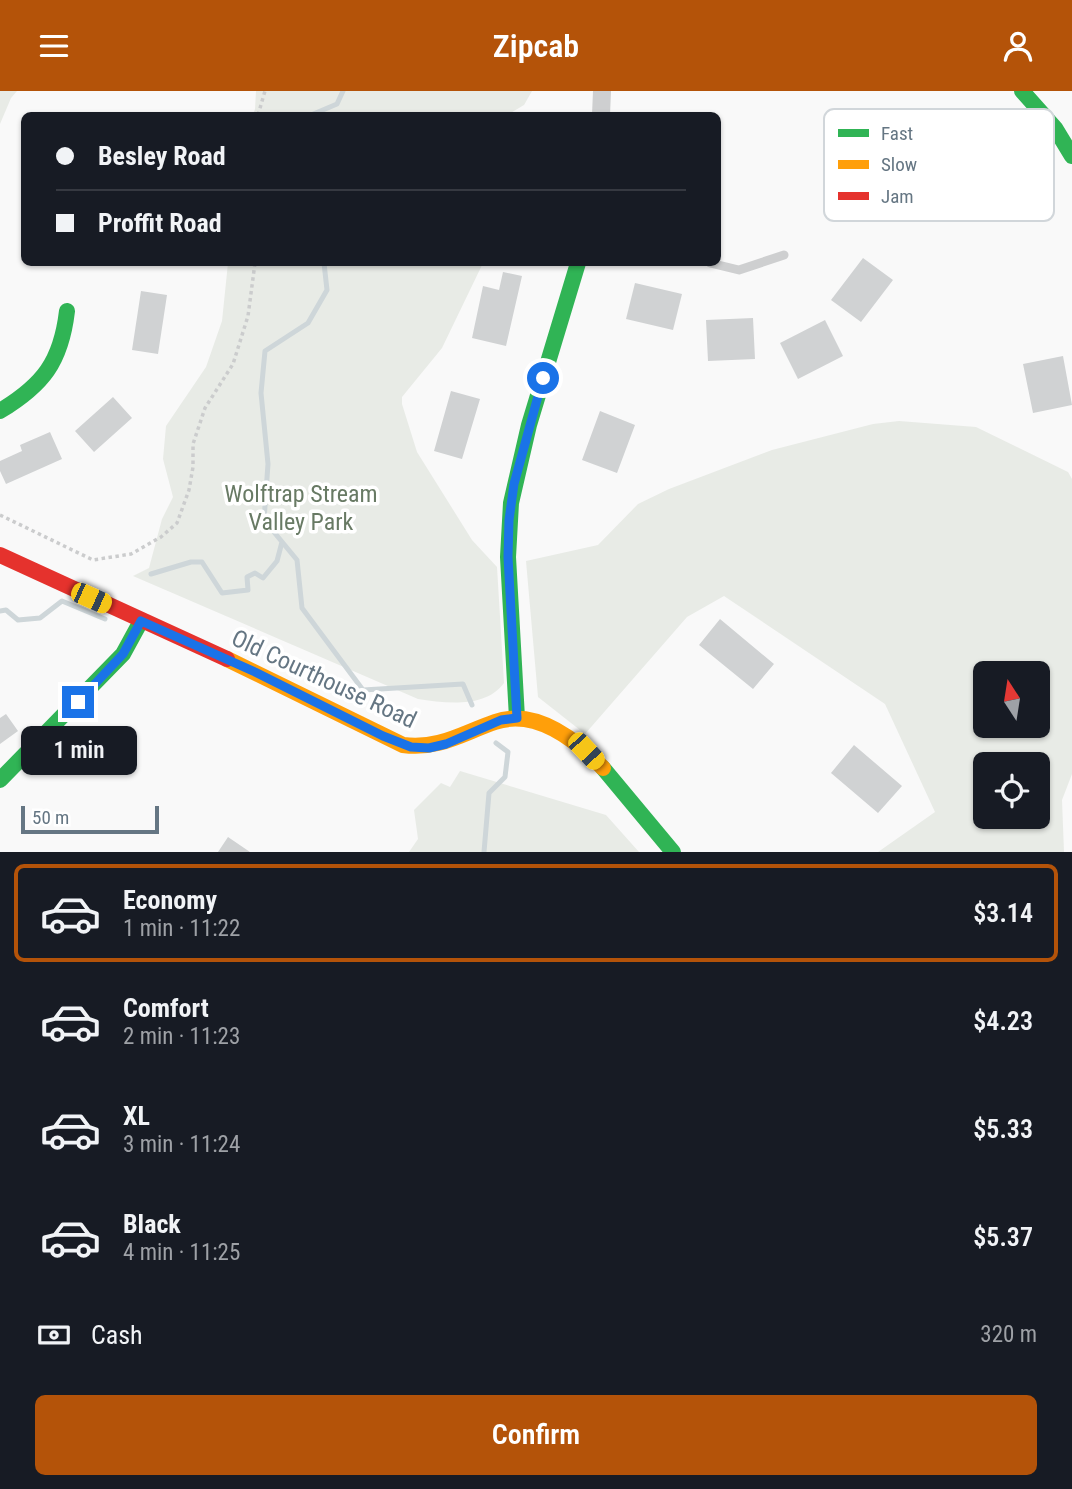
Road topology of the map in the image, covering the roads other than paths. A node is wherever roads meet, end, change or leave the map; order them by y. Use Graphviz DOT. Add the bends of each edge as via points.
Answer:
graph roads {
  1 [pos="602,91"];
  2 [pos="1022,91"];
  3 [pos="1038,109"];
  4 [pos="601,112"];
  5 [pos="1054,127"];
  6 [pos="1072,156"];
  7 [pos="784,255"];
  8 [pos="577,266"];
  9 [pos="721,266"];
  10 [pos="67,311"];
  11 [pos="0,411"];
  12 [pos="0,555"];
  13 [pos="141,621"];
  14 [pos="517,718"];
  15 [pos="0,780"];
  16 [pos="673,852"];
  1 -- 4 [label="street"];
  2 -- 3 [label="street"];
  5 -- 6 [label="street"];
  7 -- 9 [label="lane" via="738,270"];
  8 -- 14 [label="street" via="529,425 509,520"];
  10 -- 11 [label="street" via="61,350 51,370"];
  12 -- 13 [label="street, Old Courthouse Road"];
  13 -- 14 [label="street, Old Courthouse Road" via="411,747 446,744 501,720"];
  13 -- 15 [label="street" via="123,654"];
  14 -- 16 [label="street, Old Courthouse Road" via="545,722 586,751"];
}
